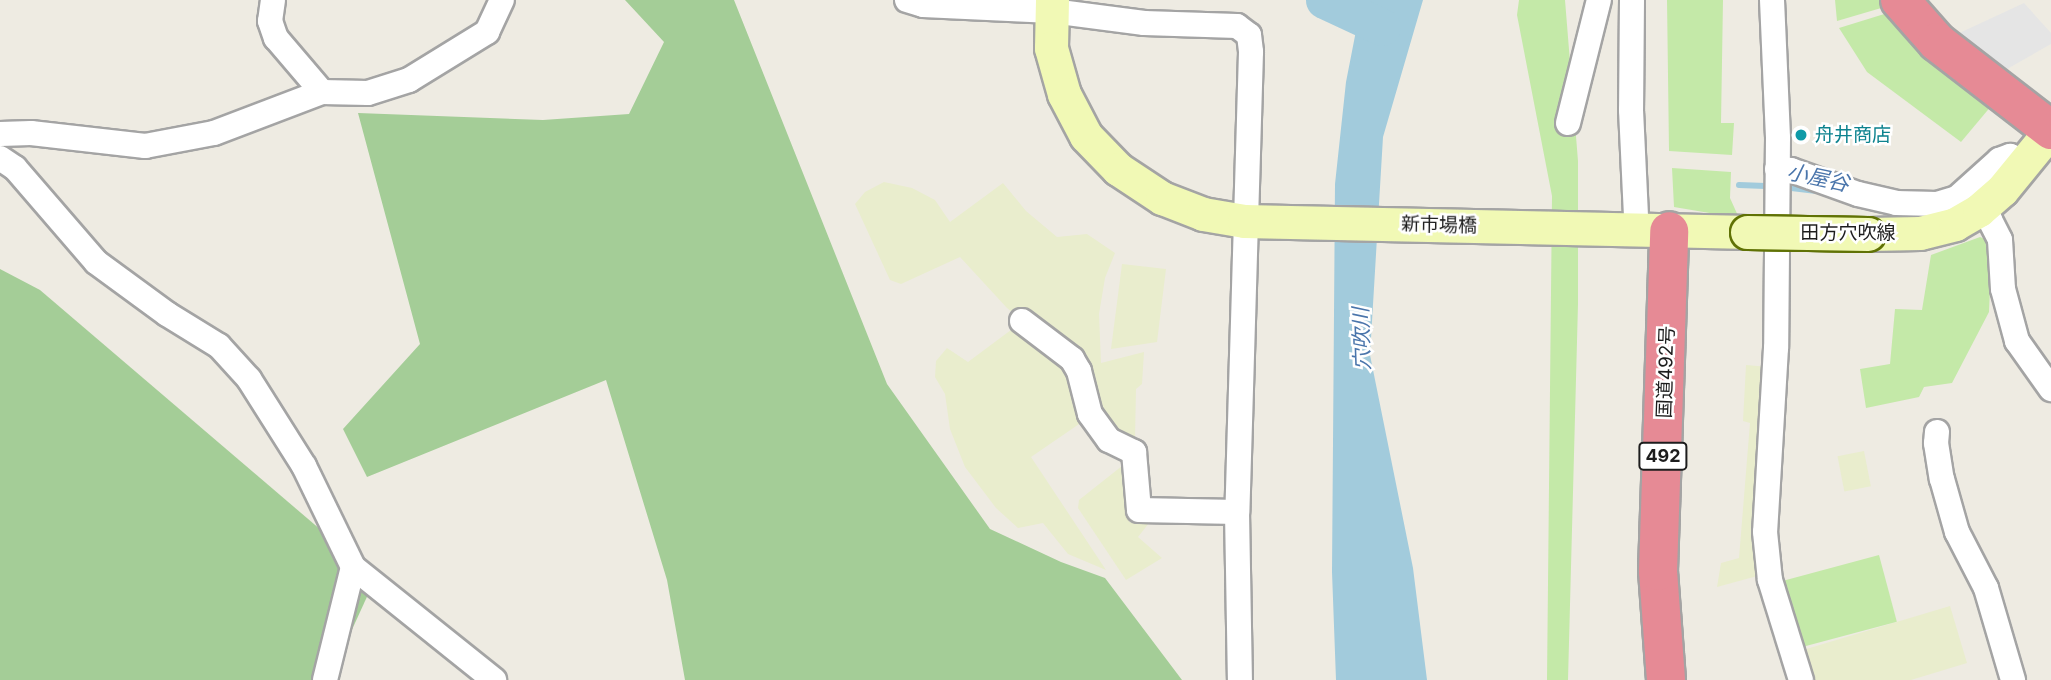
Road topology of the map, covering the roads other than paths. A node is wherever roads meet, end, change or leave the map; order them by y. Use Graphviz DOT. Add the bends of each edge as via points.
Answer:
graph roads {
  1 [pos="273,0"];
  2 [pos="502,0"];
  3 [pos="906,0"];
  4 [pos="1599,0"];
  5 [pos="1632,0"];
  6 [pos="1772,0"];
  7 [pos="1899,0"];
  8 [pos="1052,6"];
  9 [pos="1110,6"];
  10 [pos="322,92"];
  11 [pos="1568,123"];
  12 [pos="2051,130"];
  13 [pos="0,134"];
  14 [pos="0,158"];
  15 [pos="2025,162"];
  16 [pos="1777,172"];
  17 [pos="1979,210"];
  18 [pos="1259,221"];
  19 [pos="1653,223"];
  20 [pos="1604,228"];
  21 [pos="1022,321"];
  22 [pos="2051,389"];
  23 [pos="1937,432"];
  24 [pos="1237,512"];
  25 [pos="353,567"];
  26 [pos="325,680"];
  27 [pos="494,680"];
  28 [pos="1240,680"];
  29 [pos="1666,680"];
  30 [pos="1801,680"];
  31 [pos="2013,680"];
  1 -- 10 [label="street" via="270,21 276,38"];
  2 -- 10 [label="street" via="487,32 409,80 368,93"];
  3 -- 8 [label="street" via="923,5"];
  4 -- 11 [label="street"];
  5 -- 19 [label="street" via="1631,110"];
  6 -- 16 [label="street"];
  7 -- 12 [label="highway" via="1937,42"];
  8 -- 9 [label="street"];
  8 -- 18 [label="main road" via="1051,48 1064,94 1086,136 1118,170 1162,198 1203,214"];
  9 -- 18 [label="street" via="1144,23 1237,26 1249,36"];
  10 -- 13 [label="street" via="214,133 145,146 31,133"];
  12 -- 15 [label="main road, 田方穴吹線"];
  14 -- 25 [label="street" via="15,168 96,262 219,346 249,379 304,466"];
  15 -- 16 [label="street" via="2010,156 1999,160 1957,198 1937,204 1896,203 1791,170"];
  15 -- 17 [label="main road, 田方穴吹線"];
  16 -- 30 [label="street" via="1775,393 1765,532 1770,580"];
  17 -- 19 [label="main road, 田方穴吹線, bridge" via="1955,224 1920,233 1747,232"];
  17 -- 22 [label="street" via="2000,240 2003,289 2017,341"];
  18 -- 20 [label="main road, 新市場橋"];
  18 -- 24 [label="street"];
  19 -- 20 [label="main road, 田方穴吹線"];
  19 -- 29 [label="highway, 国道492号 / 492" via="1658,571"];
  21 -- 24 [label="street" via="1072,359 1090,414 1109,440 1134,452 1139,510"];
  23 -- 31 [label="street" via="1942,479 1957,532 1986,588"];
  24 -- 28 [label="street"];
  25 -- 26 [label="street"];
  25 -- 27 [label="street"];
}
